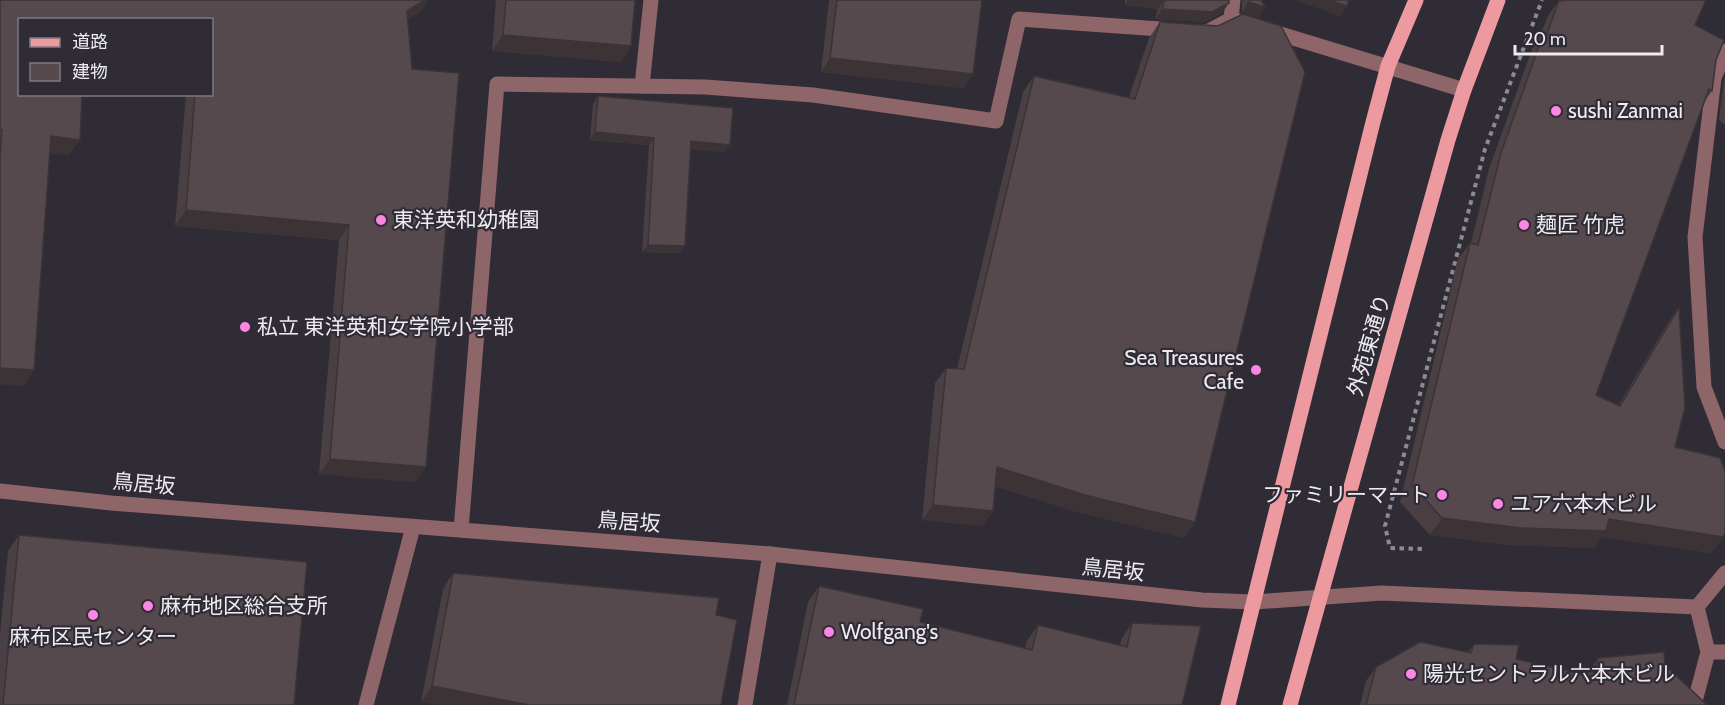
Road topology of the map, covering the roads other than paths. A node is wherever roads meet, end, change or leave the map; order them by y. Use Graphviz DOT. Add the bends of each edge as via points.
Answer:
graph roads {
  1 [pos="651,0"];
  2 [pos="1233,0"];
  3 [pos="1416,0"];
  4 [pos="1498,0"];
  5 [pos="1231,19"];
  6 [pos="1725,51"];
  7 [pos="1388,66"];
  8 [pos="642,86"];
  9 [pos="1464,90"];
  10 [pos="1725,442"];
  11 [pos="0,491"];
  12 [pos="413,526"];
  13 [pos="461,530"];
  14 [pos="770,554"];
  15 [pos="1725,573"];
  16 [pos="1320,597"];
  17 [pos="1254,602"];
  18 [pos="1696,607"];
  19 [pos="1708,652"];
  20 [pos="1725,652"];
  21 [pos="366,705"];
  22 [pos="745,705"];
  23 [pos="1228,705"];
  24 [pos="1290,705"];
  25 [pos="1694,705"];
  1 -- 8 [label="street"];
  2 -- 5 [label="street"];
  3 -- 7 [label="main road"];
  4 -- 9 [label="main road, 外苑東通り"];
  5 -- 7 [label="street"];
  5 -- 8 [label="street" via="1206,32 1019,19 996,121 813,95"];
  6 -- 10 [label="street" via="1714,78 1695,237 1704,387"];
  7 -- 9 [label="street"];
  7 -- 17 [label="main road"];
  8 -- 13 [label="street" via="497,84"];
  9 -- 16 [label="main road, 外苑東通り"];
  11 -- 12 [label="street, 鳥居坂"];
  12 -- 13 [label="street, 鳥居坂"];
  12 -- 21 [label="street"];
  13 -- 14 [label="street, 鳥居坂"];
  14 -- 17 [label="street, 鳥居坂" via="1191,599"];
  14 -- 22 [label="street"];
  15 -- 18 [label="street"];
  16 -- 17 [label="street, 鳥居坂"];
  16 -- 18 [label="street, 鳥居坂" via="1382,593"];
  16 -- 24 [label="main road, 外苑東通り"];
  17 -- 23 [label="main road"];
  18 -- 19 [label="street"];
  19 -- 20 [label="street"];
  19 -- 25 [label="street"];
}
